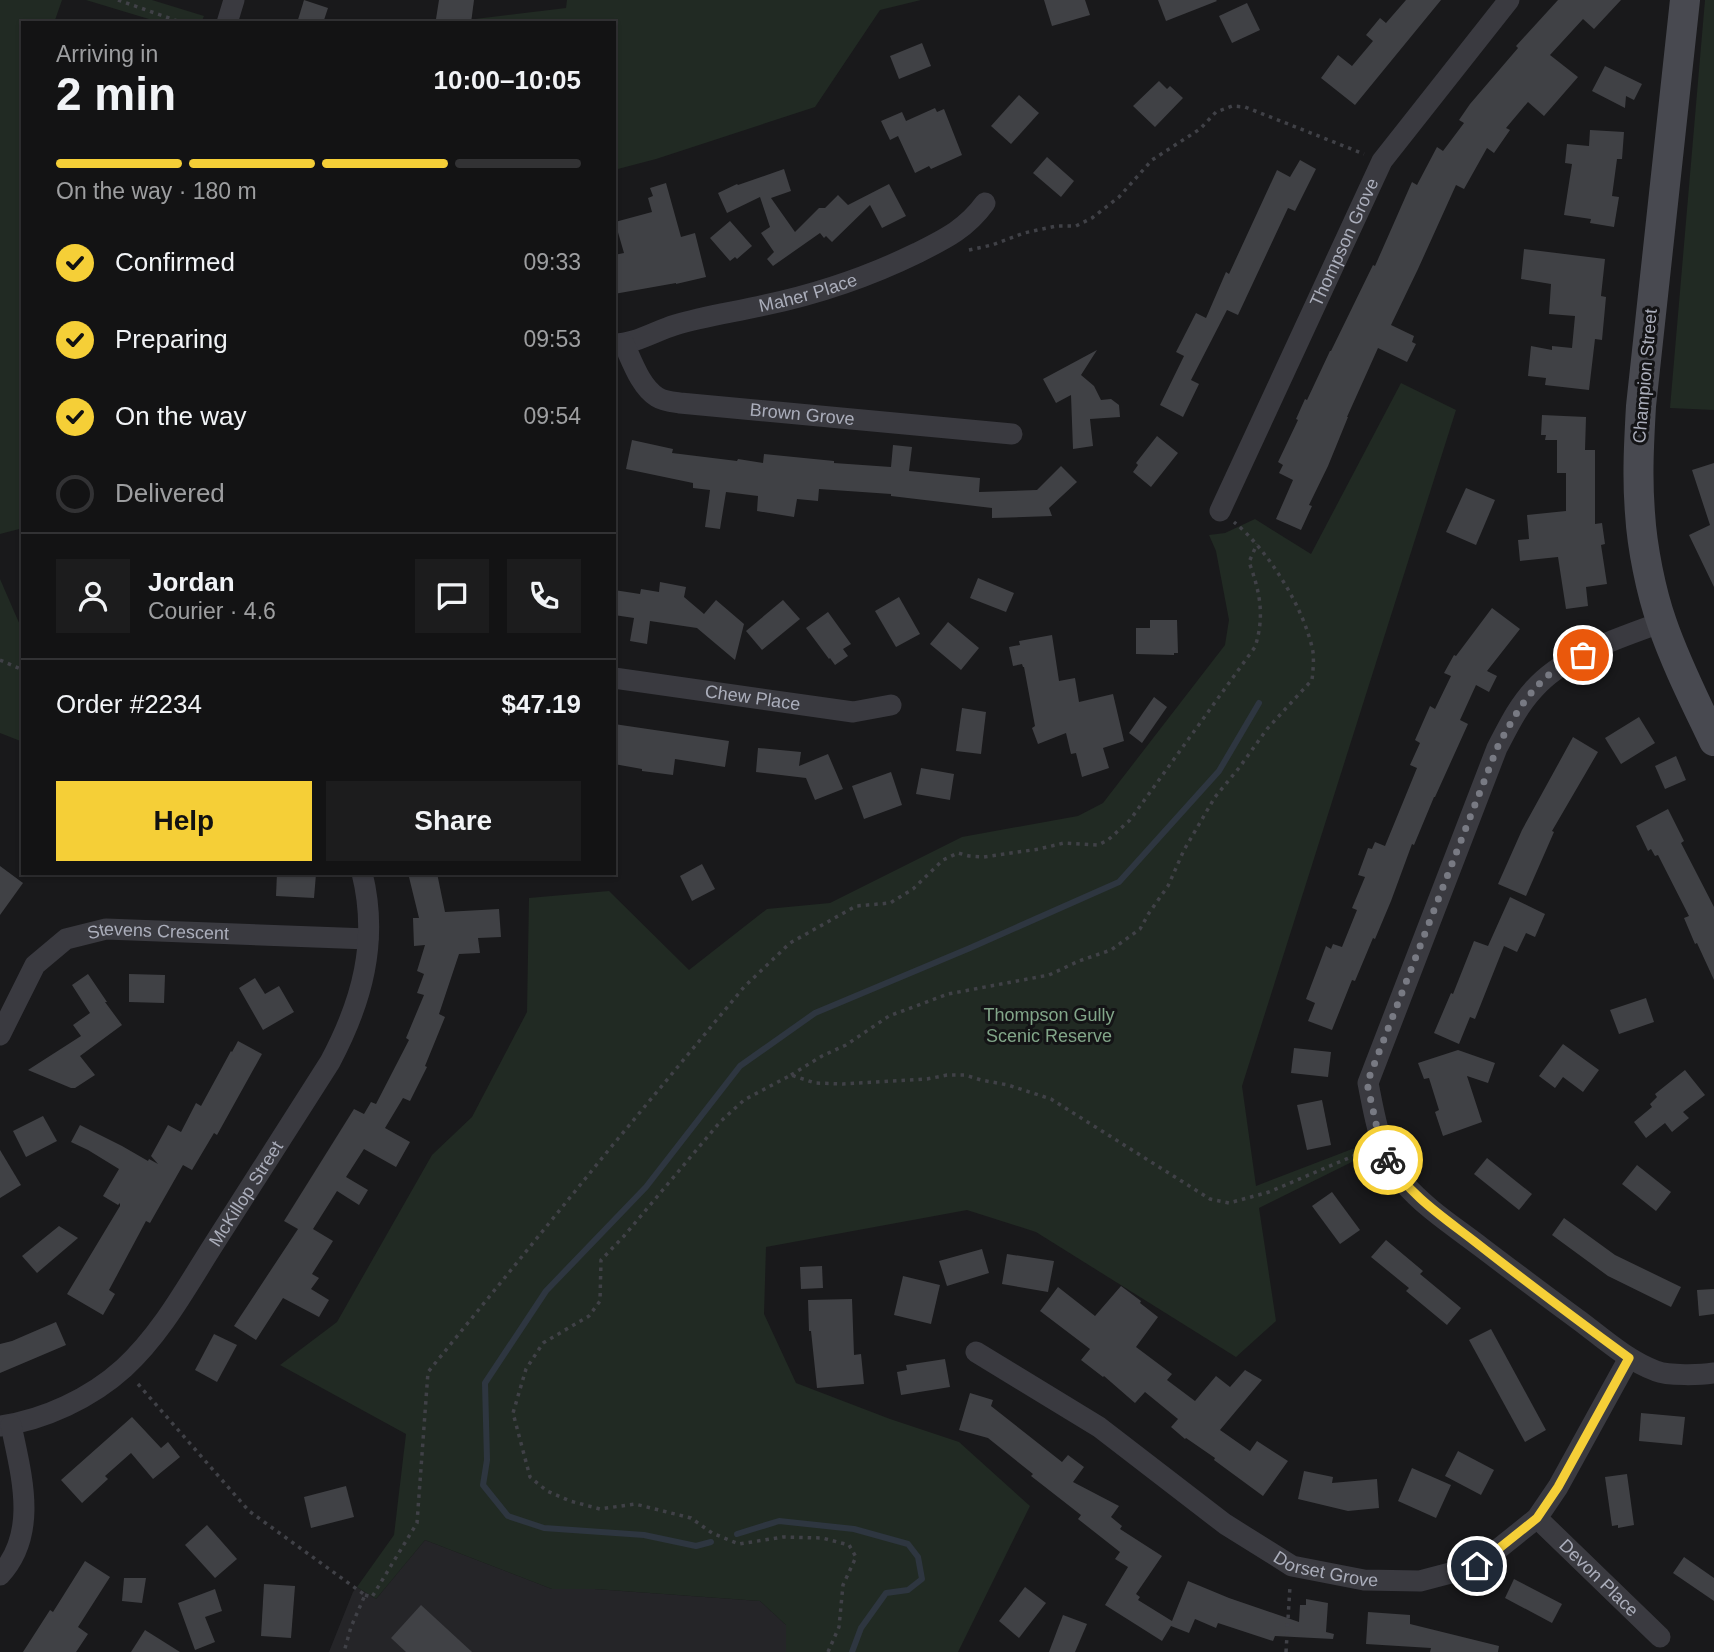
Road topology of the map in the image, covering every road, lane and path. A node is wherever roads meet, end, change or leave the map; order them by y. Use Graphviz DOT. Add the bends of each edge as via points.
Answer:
graph roads {
  1 [pos="118,0"];
  2 [pos="234,0"];
  3 [pos="1509,0"];
  4 [pos="1685,0"];
  5 [pos="177,21"];
  6 [pos="228,21"];
  7 [pos="1382,161"];
  8 [pos="985,203"];
  9 [pos="944,240"];
  10 [pos="619,344"];
  11 [pos="1012,435"];
  12 [pos="1220,511"];
  13 [pos="1257,544"];
  14 [pos="1662,622"];
  15 [pos="0,660"];
  16 [pos="21,669"];
  17 [pos="616,678"];
  18 [pos="891,705"];
  19 [pos="1714,741"];
  20 [pos="362,875"];
  21 [pos="369,939"];
  22 [pos="0,1035"];
  23 [pos="791,1075"];
  24 [pos="1382,1144"];
  25 [pos="976,1352"];
  26 [pos="1629,1358"];
  27 [pos="124,1368"];
  28 [pos="1714,1373"];
  29 [pos="5,1426"];
  30 [pos="1537,1518"];
  31 [pos="1292,1566"];
  32 [pos="0,1575"];
  33 [pos="365,1595"];
  34 [pos="1660,1637"];
  35 [pos="344,1652"];
  36 [pos="828,1652"];
  37 [pos="1286,1652"];
  1 -- 5 [label="path"];
  2 -- 6 [label="street"];
  3 -- 7 [label="street, Thompson Grove"];
  4 -- 14 [label="main road, Champion Street" via="1638,467 1647,562"];
  7 -- 9 [label="path" via="1245,107 1232,106 1216,112 1200,129 1152,160 1119,197 1076,226 1024,233 962,251 950,248"];
  7 -- 12 [label="street, Thompson Grove"];
  8 -- 9 [label="street, Maher Place" via="974,219"];
  9 -- 10 [label="street, Maher Place" via="850,282 675,325"];
  10 -- 11 [label="street, Brown Grove" via="646,386 658,397 680,403"];
  12 -- 13 [label="path"];
  13 -- 23 [label="path" via="1304,621 1313,655 1312,680 1215,797 1140,929 1111,950 1049,975 948,994 889,1016"];
  13 -- 33 [label="path" via="1249,562 1262,610 1255,647 1114,836 1098,845 1064,843 984,857 958,853 890,903 856,906 790,943 744,987 428,1372 417,1523 372,1597"];
  14 -- 19 [label="main road, Champion Street"];
  14 -- 24 [label="street" via="1558,668 1514,715 1497,748 1367,1083"];
  15 -- 16 [label="path"];
  17 -- 18 [label="street, Chew Place" via="853,712"];
  20 -- 21 [label="street, McKillop Street"];
  21 -- 22 [label="street, Stevens Crescent" via="106,929 66,939 35,965"];
  21 -- 27 [label="street, McKillop Street" via="358,1000 330,1062 183,1293 147,1345"];
  23 -- 24 [label="path" via="815,1083 843,1084 965,1075 1008,1084 1051,1100 1210,1199 1229,1203 1269,1192"];
  23 -- 36 [label="path" via="744,1100 720,1122 601,1261 600,1301 589,1316 543,1343 526,1369 513,1413 530,1477 570,1501 600,1509 635,1504 691,1518 739,1544 783,1537 822,1538 849,1545 856,1557 843,1585 839,1627"];
  24 -- 26 [label="street" via="1389,1162 1419,1199"];
  25 -- 31 [label="street, Dorset Grove" via="1099,1427 1225,1524"];
  26 -- 28 [label="street" via="1659,1372"];
  26 -- 30 [label="street, Dorset Grove"];
  27 -- 29 [label="street, McKillop Street" via="78,1400"];
  27 -- 33 [label="path" via="249,1511"];
  29 -- 32 [label="street" via="23,1482 24,1512 16,1549"];
  30 -- 31 [label="street, Dorset Grove" via="1477,1566 1420,1581 1364,1580"];
  30 -- 34 [label="street, Devon Place"];
  31 -- 37 [label="path"];
  33 -- 35 [label="path"];
}
